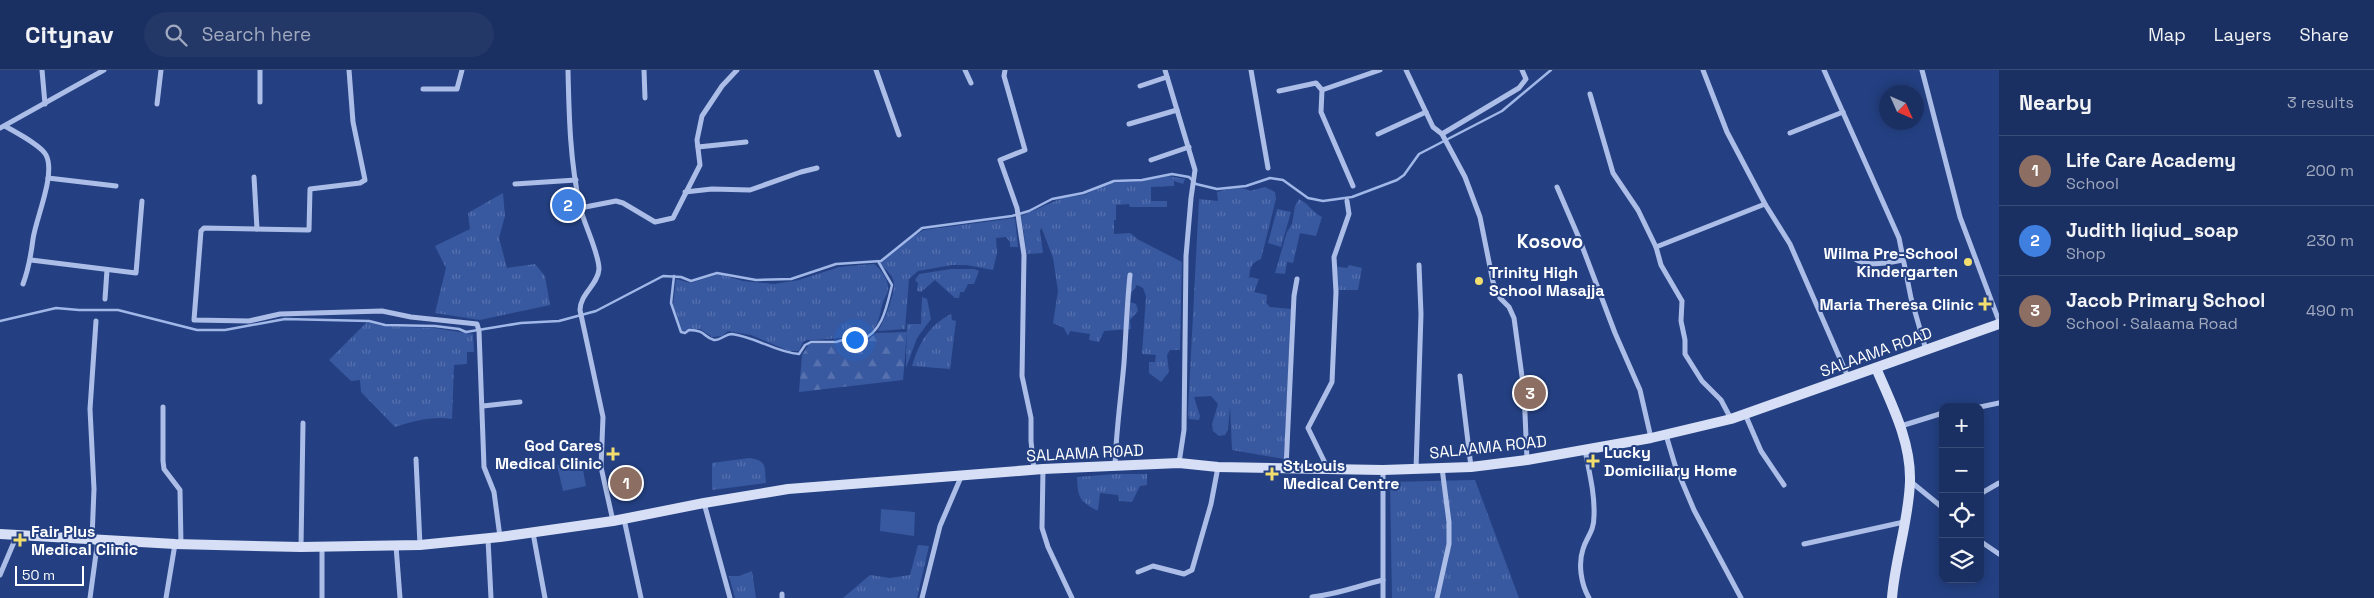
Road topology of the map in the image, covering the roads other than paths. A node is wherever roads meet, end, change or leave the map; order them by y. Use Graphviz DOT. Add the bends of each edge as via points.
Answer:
graph roads {
  1 [pos="42,70"];
  2 [pos="104,70"];
  3 [pos="162,70"];
  4 [pos="260,70"];
  5 [pos="349,70"];
  6 [pos="462,70"];
  7 [pos="568,70"];
  8 [pos="644,70"];
  9 [pos="737,70"];
  10 [pos="876,70"];
  11 [pos="965,70"];
  12 [pos="1005,70"];
  13 [pos="1164,70"];
  14 [pos="1251,70"];
  15 [pos="1380,70"];
  16 [pos="1406,70"];
  17 [pos="1522,70"];
  18 [pos="1703,70"];
  19 [pos="1824,70"];
  20 [pos="1922,70"];
  21 [pos="1167,77"];
  22 [pos="971,83"];
  23 [pos="1140,86"];
  24 [pos="423,89"];
  25 [pos="1322,90"];
  26 [pos="1279,91"];
  27 [pos="1590,94"];
  28 [pos="645,98"];
  29 [pos="260,102"];
  30 [pos="45,104"];
  31 [pos="157,104"];
  32 [pos="1177,110"];
  33 [pos="1426,112"];
  34 [pos="1843,112"];
  35 [pos="1129,124"];
  36 [pos="2,127"];
  37 [pos="1790,133"];
  38 [pos="1378,134"];
  39 [pos="899,136"];
  40 [pos="1443,136"];
  41 [pos="746,142"];
  42 [pos="698,147"];
  43 [pos="1189,147"];
  44 [pos="1151,160"];
  45 [pos="817,168"];
  46 [pos="1268,168"];
  47 [pos="254,177"];
  48 [pos="48,178"];
  49 [pos="576,180"];
  50 [pos="516,184"];
  51 [pos="116,186"];
  52 [pos="1353,186"];
  53 [pos="1557,187"];
  54 [pos="685,192"];
  55 [pos="142,201"];
  56 [pos="1347,201"];
  57 [pos="1765,204"];
  58 [pos="580,208"];
  59 [pos="257,229"];
  60 [pos="1656,247"];
  61 [pos="1845,251"];
  62 [pos="31,260"];
  63 [pos="1903,260"];
  64 [pos="1419,265"];
  65 [pos="107,270"];
  66 [pos="1130,275"];
  67 [pos="1297,279"];
  68 [pos="24,284"];
  69 [pos="105,299"];
  70 [pos="96,321"];
  71 [pos="1999,322"];
  72 [pos="1926,350"];
  73 [pos="1876,368"];
  74 [pos="1460,376"];
  75 [pos="1848,378"];
  76 [pos="520,402"];
  77 [pos="1999,403"];
  78 [pos="483,406"];
  79 [pos="1984,406"];
  80 [pos="163,408"];
  81 [pos="1745,414"];
  82 [pos="1939,414"];
  83 [pos="1731,419"];
  84 [pos="303,423"];
  85 [pos="1901,426"];
  86 [pos="1666,435"];
  87 [pos="1651,438"];
  88 [pos="1585,450"];
  89 [pos="416,459"];
  90 [pos="1527,460"];
  91 [pos="1179,463"];
  92 [pos="1115,466"];
  93 [pos="1218,467"];
  94 [pos="1471,467"];
  95 [pos="1286,468"];
  96 [pos="1442,468"];
  97 [pos="1328,469"];
  98 [pos="1416,469"];
  99 [pos="1039,470"];
  100 [pos="1383,470"];
  101 [pos="961,477"];
  102 [pos="1910,481"];
  103 [pos="1999,483"];
  104 [pos="1784,486"];
  105 [pos="1982,493"];
  106 [pos="704,503"];
  107 [pos="1939,505"];
  108 [pos="624,519"];
  109 [pos="613,522"];
  110 [pos="1904,522"];
  111 [pos="533,533"];
  112 [pos="0,534"];
  113 [pos="17,535"];
  114 [pos="500,537"];
  115 [pos="95,539"];
  116 [pos="488,539"];
  117 [pos="178,544"];
  118 [pos="1804,544"];
  119 [pos="1984,544"];
  120 [pos="420,545"];
  121 [pos="322,546"];
  122 [pos="396,546"];
  123 [pos="301,547"];
  124 [pos="1999,554"];
  125 [pos="1138,572"];
  126 [pos="0,575"];
  127 [pos="1383,580"];
  128 [pos="1312,597"];
  129 [pos="90,598"];
  130 [pos="166,598"];
  131 [pos="322,598"];
  132 [pos="400,598"];
  133 [pos="491,598"];
  134 [pos="545,598"];
  135 [pos="641,598"];
  136 [pos="730,598"];
  137 [pos="922,598"];
  138 [pos="1072,598"];
  139 [pos="1383,598"];
  140 [pos="1437,598"];
  141 [pos="1589,598"];
  142 [pos="1741,598"];
  143 [pos="1892,598"];
  1 -- 30 [label="street"];
  2 -- 30 [label="street"];
  3 -- 31 [label="street"];
  4 -- 29 [label="street"];
  5 -- 59 [label="street" via="353,118 365,180 310,189 309,230"];
  6 -- 24 [label="street" via="457,88"];
  7 -- 49 [label="street" via="569,141"];
  8 -- 28 [label="street"];
  9 -- 42 [label="street" via="702,116 697,135"];
  10 -- 39 [label="street"];
  11 -- 22 [label="street"];
  12 -- 99 [label="street" via="1025,150 1000,160 1017,208 1025,266 1022,376 1031,418 1031,441"];
  13 -- 21 [label="street"];
  14 -- 46 [label="street"];
  15 -- 25 [label="street"];
  16 -- 33 [label="street"];
  17 -- 40 [label="street" via="1526,79 1519,88"];
  18 -- 57 [label="street" via="1727,132"];
  19 -- 34 [label="street"];
  20 -- 71 [label="street" via="1960,217"];
  21 -- 23 [label="street"];
  21 -- 32 [label="street"];
  25 -- 26 [label="street" via="1316,84"];
  25 -- 52 [label="street" via="1320,112"];
  27 -- 60 [label="street" via="1613,173 1638,210"];
  30 -- 36 [label="street"];
  32 -- 35 [label="street"];
  32 -- 43 [label="street"];
  33 -- 38 [label="street"];
  33 -- 40 [label="street" via="1433,127"];
  34 -- 37 [label="street"];
  34 -- 63 [label="street" via="1898,234"];
  36 -- 48 [label="street" via="44,152"];
  40 -- 90 [label="street" via="1465,177 1480,217 1493,282 1514,318 1522,375"];
  41 -- 42 [label="street"];
  42 -- 54 [label="street" via="700,165"];
  43 -- 44 [label="street"];
  43 -- 91 [label="street" via="1195,170 1186,256 1184,430"];
  45 -- 54 [label="street" via="750,190"];
  47 -- 59 [label="street"];
  48 -- 51 [label="street"];
  48 -- 62 [label="street"];
  49 -- 50 [label="street"];
  49 -- 58 [label="street"];
  53 -- 87 [label="street" via="1640,390"];
  54 -- 58 [label="street" via="675,216 664,221 655,222 616,201"];
  55 -- 65 [label="street" via="136,273"];
  56 -- 97 [label="street" via="1349,214 1334,257 1336,292 1332,382 1308,428"];
  57 -- 60 [label="street"];
  57 -- 75 [label="street" via="1790,244"];
  58 -- 109 [label="street" via="599,267 597,280 580,310 603,417 601,467"];
  59 -- 78 [label="street" via="204,228 194,320 249,321 280,314 382,310 410,318 474,322 479,331"];
  60 -- 83 [label="street" via="1661,265 1682,301 1685,354 1702,381 1721,400"];
  61 -- 63 [label="street" via="1856,260 1872,265"];
  62 -- 65 [label="street"];
  62 -- 68 [label="street"];
  63 -- 72 [label="street"];
  64 -- 98 [label="street" via="1421,314"];
  65 -- 69 [label="street"];
  66 -- 92 [label="street"];
  67 -- 95 [label="street"];
  70 -- 115 [label="street" via="90,409"];
  71 -- 72 [label="main road, SALAAMA ROAD"];
  72 -- 73 [label="main road, SALAAMA ROAD"];
  73 -- 75 [label="main road, SALAAMA ROAD"];
  73 -- 85 [label="main road"];
  74 -- 94 [label="street"];
  75 -- 81 [label="main road, SALAAMA ROAD"];
  76 -- 78 [label="street"];
  77 -- 79 [label="street"];
  78 -- 114 [label="street" via="484,467 494,492"];
  80 -- 117 [label="street" via="162,461 164,469 180,490"];
  81 -- 83 [label="main road, SALAAMA ROAD"];
  81 -- 104 [label="street" via="1762,451"];
  82 -- 85 [label="street"];
  83 -- 86 [label="main road, SALAAMA ROAD"];
  84 -- 123 [label="street"];
  85 -- 102 [label="main road"];
  86 -- 87 [label="main road, SALAAMA ROAD"];
  86 -- 142 [label="street" via="1698,519"];
  87 -- 88 [label="main road, SALAAMA ROAD"];
  88 -- 90 [label="main road, SALAAMA ROAD"];
  88 -- 141 [label="street" via="1595,514 1593,531 1582,556 1582,581"];
  89 -- 120 [label="street"];
  90 -- 94 [label="main road, SALAAMA ROAD"];
  91 -- 92 [label="main road, SALAAMA ROAD"];
  91 -- 93 [label="main road, SALAAMA ROAD"];
  92 -- 99 [label="main road, SALAAMA ROAD"];
  93 -- 95 [label="main road, SALAAMA ROAD"];
  93 -- 125 [label="street" via="1192,570 1184,574 1149,567"];
  94 -- 96 [label="main road, SALAAMA ROAD"];
  95 -- 97 [label="main road, SALAAMA ROAD"];
  96 -- 98 [label="main road, SALAAMA ROAD"];
  96 -- 140 [label="street" via="1449,544"];
  97 -- 100 [label="main road, SALAAMA ROAD"];
  98 -- 100 [label="main road, SALAAMA ROAD"];
  99 -- 101 [label="main road, SALAAMA ROAD"];
  99 -- 138 [label="street" via="1044,537"];
  100 -- 127 [label="street"];
  101 -- 106 [label="main road, SALAAMA ROAD" via="788,489"];
  101 -- 137 [label="street" via="940,526"];
  102 -- 107 [label="street"];
  102 -- 110 [label="main road"];
  103 -- 105 [label="street"];
  106 -- 108 [label="main road, SALAAMA ROAD"];
  106 -- 136 [label="street"];
  108 -- 109 [label="main road, SALAAMA ROAD"];
  108 -- 135 [label="street"];
  109 -- 111 [label="main road, SALAAMA ROAD"];
  110 -- 118 [label="street"];
  110 -- 143 [label="main road"];
  111 -- 114 [label="main road, SALAAMA ROAD"];
  111 -- 134 [label="street"];
  112 -- 113 [label="main road, SALAAMA ROAD"];
  113 -- 115 [label="main road, SALAAMA ROAD"];
  113 -- 126 [label="street"];
  114 -- 116 [label="main road, SALAAMA ROAD"];
  115 -- 117 [label="main road, SALAAMA ROAD"];
  115 -- 129 [label="street"];
  116 -- 120 [label="main road, SALAAMA ROAD"];
  116 -- 133 [label="street"];
  117 -- 123 [label="main road, SALAAMA ROAD"];
  117 -- 130 [label="street"];
  119 -- 124 [label="street"];
  120 -- 122 [label="main road, SALAAMA ROAD"];
  121 -- 122 [label="main road, SALAAMA ROAD"];
  121 -- 123 [label="main road, SALAAMA ROAD"];
  121 -- 131 [label="street"];
  122 -- 132 [label="street"];
  127 -- 128 [label="street" via="1339,594"];
  127 -- 139 [label="street"];
}
